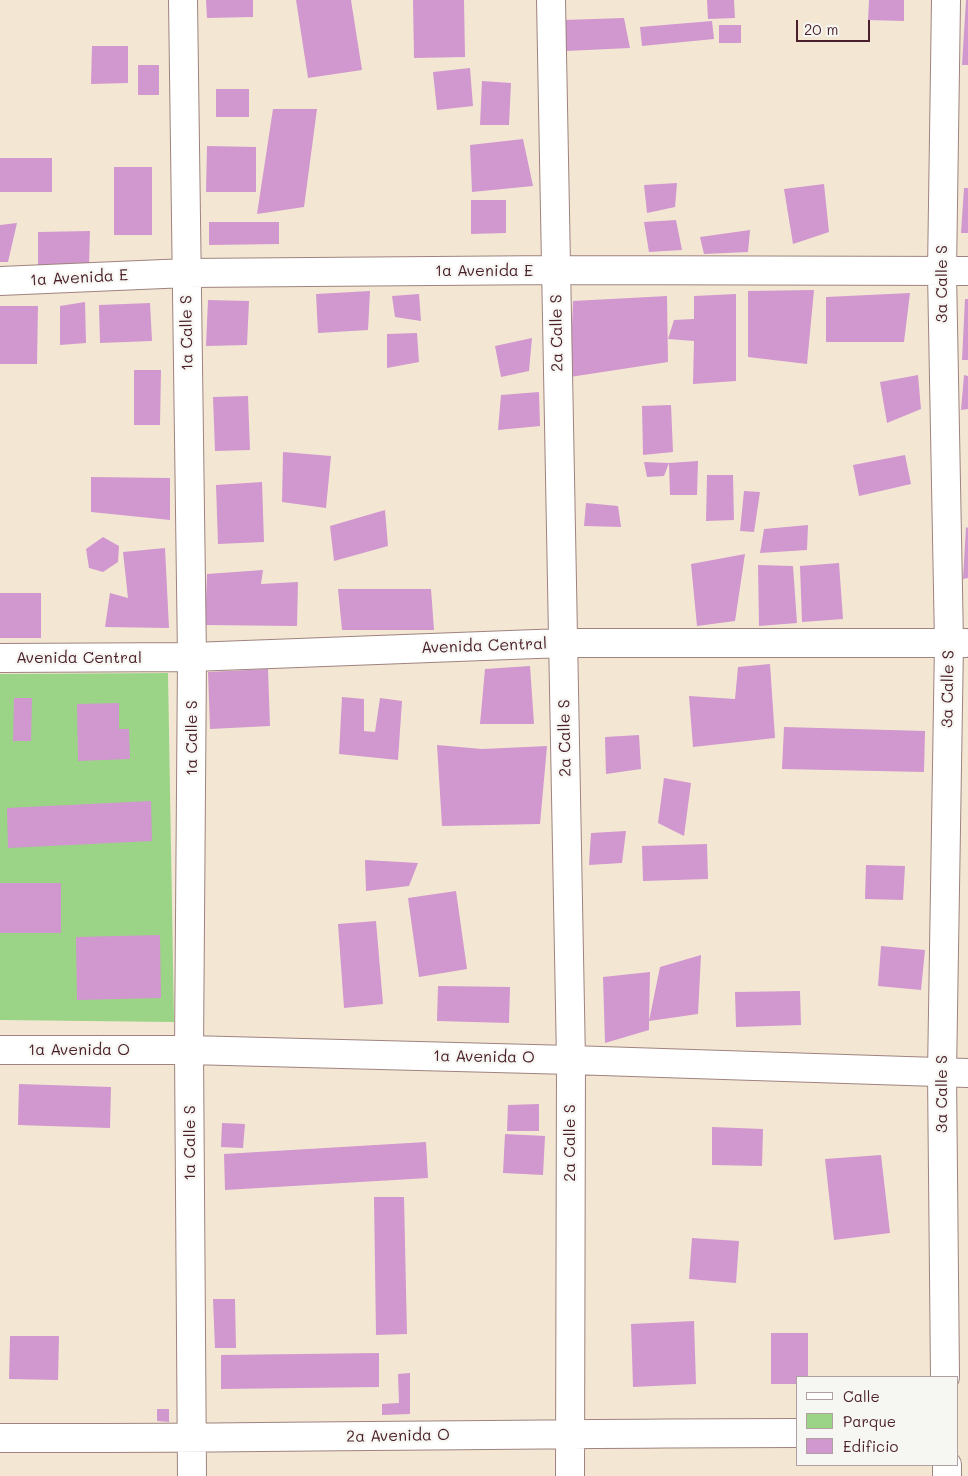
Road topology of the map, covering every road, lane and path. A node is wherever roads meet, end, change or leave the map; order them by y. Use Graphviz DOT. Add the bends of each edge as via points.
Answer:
graph roads {
  1 [pos="184,0"];
  2 [pos="551,0"];
  3 [pos="946,0"];
  4 [pos="556,270"];
  5 [pos="955,271"];
  6 [pos="186,273"];
  7 [pos="0,281"];
  8 [pos="563,643"];
  9 [pos="958,643"];
  10 [pos="192,657"];
  11 [pos="0,658"];
  12 [pos="0,1050"];
  13 [pos="189,1050"];
  14 [pos="571,1060"];
  15 [pos="955,1073"];
  16 [pos="945,1376"];
  17 [pos="569,1433"];
  18 [pos="796,1433"];
  19 [pos="0,1438"];
  20 [pos="192,1439"];
  21 [pos="192,1476"];
  22 [pos="570,1476"];
  1 -- 6 [label="street, 1a Calle S"];
  2 -- 4 [label="street, 2a Calle S"];
  3 -- 5 [label="street, 3a Calle S"];
  4 -- 5 [label="street, 1a Avenida E"];
  4 -- 6 [label="street, 1a Avenida E"];
  4 -- 8 [label="street, 2a Calle S"];
  5 -- 9 [label="street, 3a Calle S"];
  6 -- 7 [label="street, 1a Avenida E"];
  6 -- 10 [label="street, 1a Calle S"];
  8 -- 9 [label="street, Avenida Central"];
  8 -- 10 [label="street, Avenida Central"];
  8 -- 14 [label="street, 2a Calle S"];
  9 -- 15 [label="street, 3a Calle S"];
  10 -- 11 [label="street, Avenida Central"];
  10 -- 13 [label="street, 1a Calle S"];
  12 -- 13 [label="street, 1a Avenida O"];
  13 -- 14 [label="street, 1a Avenida O"];
  13 -- 20 [label="street, 1a Calle S"];
  14 -- 15 [label="street, 1a Avenida O"];
  14 -- 17 [label="street, 2a Calle S"];
  15 -- 16 [label="street, 3a Calle S"];
  17 -- 18 [label="street, 2a Avenida O"];
  17 -- 20 [label="street, 2a Avenida O"];
  17 -- 22 [label="street, 2a Calle S"];
  19 -- 20 [label="street, 2a Avenida O"];
  20 -- 21 [label="street, 1a Calle S"];
}
